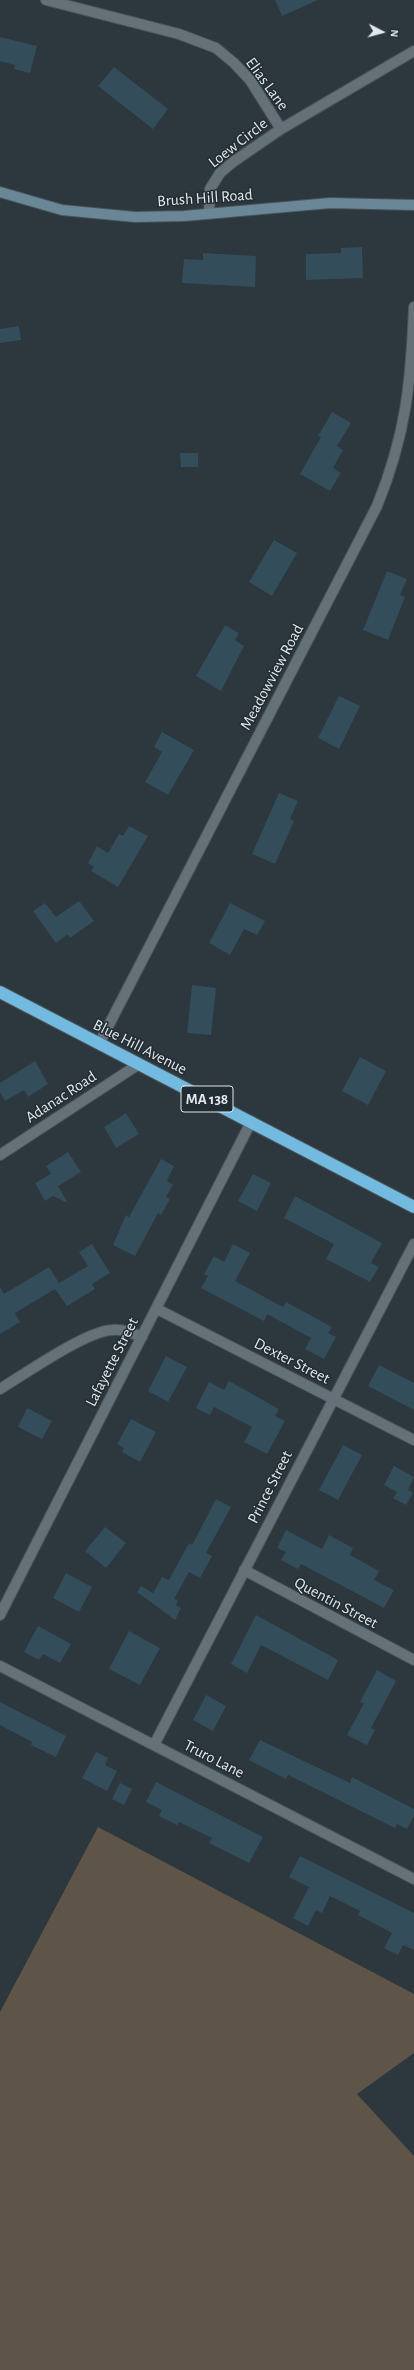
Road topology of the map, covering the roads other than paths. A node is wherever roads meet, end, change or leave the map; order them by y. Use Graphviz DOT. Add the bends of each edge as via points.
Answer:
graph roads {
  1 [pos="46,0"];
  2 [pos="414,51"];
  3 [pos="280,129"];
  4 [pos="0,192"];
  5 [pos="414,205"];
  6 [pos="209,214"];
  7 [pos="414,306"];
  8 [pos="0,992"];
  9 [pos="99,1044"];
  10 [pos="139,1064"];
  11 [pos="251,1122"];
  12 [pos="0,1155"];
  13 [pos="414,1207"];
  14 [pos="414,1244"];
  15 [pos="156,1308"];
  16 [pos="142,1337"];
  17 [pos="0,1389"];
  18 [pos="334,1398"];
  19 [pos="414,1440"];
  20 [pos="244,1570"];
  21 [pos="0,1615"];
  22 [pos="414,1660"];
  23 [pos="0,1666"];
  24 [pos="154,1745"];
  25 [pos="414,1879"];
  1 -- 3 [label="street, Elias Lane" via="179,34 216,48 250,80"];
  2 -- 3 [label="street, Loew Circle"];
  3 -- 6 [label="street, Loew Circle" via="220,173 210,189"];
  4 -- 6 [label="street, Brush Hill Road" via="62,210 100,215 160,217"];
  5 -- 6 [label="street, Brush Hill Road" via="330,203"];
  7 -- 9 [label="street, Meadowview Road" via="411,371 404,422 393,463 377,506"];
  8 -- 9 [label="highway, Blue Hill Avenue / MA 138"];
  9 -- 10 [label="highway, Blue Hill Avenue / MA 138"];
  10 -- 11 [label="highway, Blue Hill Avenue / MA 138"];
  10 -- 12 [label="street, Adanac Road"];
  11 -- 13 [label="highway, Blue Hill Avenue / MA 138"];
  11 -- 15 [label="street, Lafayette Street"];
  14 -- 18 [label="street, Prince Street"];
  15 -- 16 [label="street, Lafayette Street"];
  15 -- 18 [label="street, Dexter Street"];
  16 -- 17 [label="street" via="119,1330 102,1332 81,1341"];
  16 -- 21 [label="street, Lafayette Street"];
  18 -- 19 [label="street, Dexter Street"];
  18 -- 20 [label="street, Prince Street"];
  20 -- 22 [label="street, Quentin Street"];
  20 -- 24 [label="street, Prince Street"];
  23 -- 24 [label="street, Truro Lane"];
  24 -- 25 [label="street, Truro Lane"];
}
